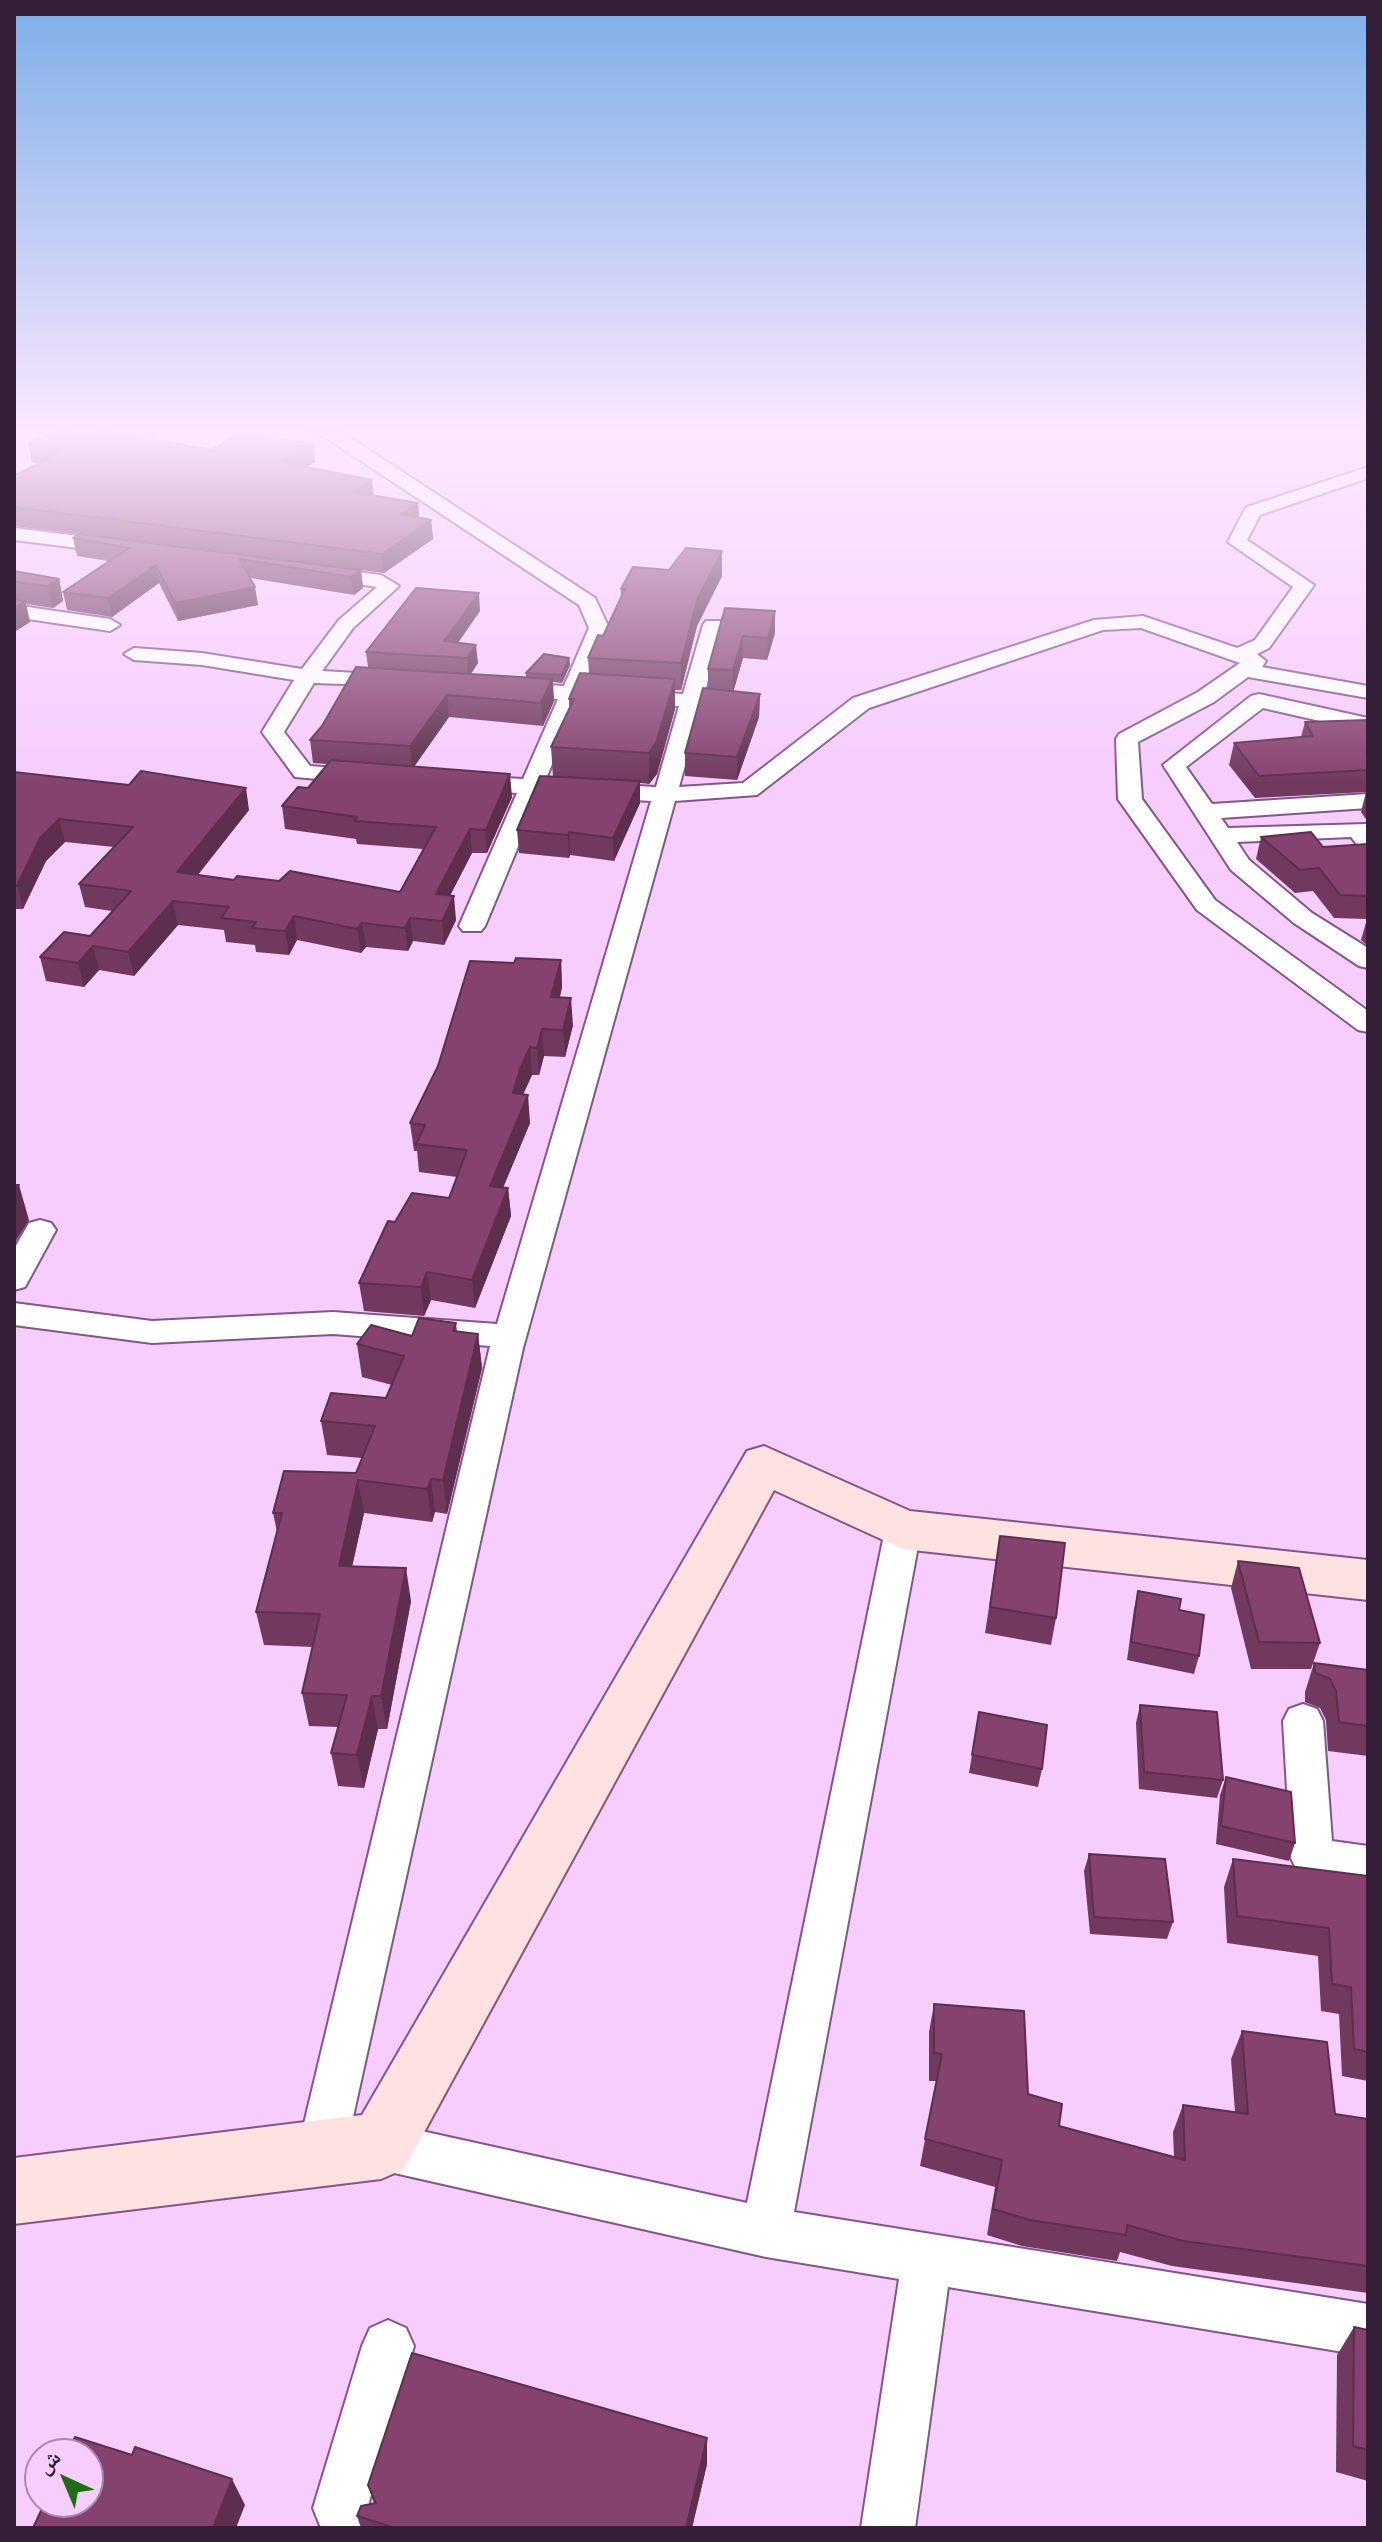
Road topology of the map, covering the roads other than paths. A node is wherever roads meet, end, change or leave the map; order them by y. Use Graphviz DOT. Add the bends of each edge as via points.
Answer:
graph roads {
  1 [pos="103,546"];
  2 [pos="502,546"];
  3 [pos="1243,546"];
  4 [pos="136,550"];
  5 [pos="305,571"];
  6 [pos="14,611"];
  7 [pos="110,625"];
  8 [pos="713,625"];
  9 [pos="134,654"];
  10 [pos="1242,662"];
  11 [pos="307,676"];
  12 [pos="416,683"];
  13 [pos="493,688"];
  14 [pos="1368,692"];
  15 [pos="571,693"];
  16 [pos="692,700"];
  17 [pos="755,704"];
  18 [pos="1368,725"];
  19 [pos="394,778"];
  20 [pos="440,781"];
  21 [pos="531,787"];
  22 [pos="665,795"];
  23 [pos="1368,801"];
  24 [pos="1204,812"];
  25 [pos="1221,836"];
  26 [pos="1368,842"];
  27 [pos="1303,918"];
  28 [pos="472,926"];
  29 [pos="1368,929"];
  30 [pos="1368,960"];
  31 [pos="1368,1024"];
  32 [pos="40,1230"];
  33 [pos="14,1279"];
  34 [pos="14,1314"];
  35 [pos="509,1336"];
  36 [pos="903,1530"];
  37 [pos="1368,1580"];
  38 [pos="1303,1721"];
  39 [pos="1368,1865"];
  40 [pos="381,2146"];
  41 [pos="321,2153"];
  42 [pos="14,2191"];
  43 [pos="766,2232"];
  44 [pos="927,2259"];
  45 [pos="1368,2330"];
  46 [pos="388,2346"];
  47 [pos="354,2528"];
  48 [pos="888,2528"];
  1 -- 4 [label="street"];
  2 -- 15 [label="street" via="588,602 599,628"];
  3 -- 10 [label="street" via="1304,585 1262,644"];
  5 -- 11 [label="street" via="389,586 346,624"];
  6 -- 7 [label="street"];
  8 -- 16 [label="street"];
  9 -- 11 [label="street"];
  10 -- 14 [label="street"];
  10 -- 22 [label="street" via="1143,622 1101,624 861,703 749,790"];
  10 -- 31 [label="street" via="1206,697 1127,739 1130,799 1206,905"];
  11 -- 12 [label="street"];
  11 -- 19 [label="street" via="273,732 303,772"];
  13 -- 15 [label="street"];
  15 -- 16 [label="street"];
  15 -- 21 [label="street"];
  16 -- 17 [label="street"];
  16 -- 22 [label="street"];
  18 -- 24 [label="street" via="1259,701 1174,765"];
  20 -- 21 [label="street"];
  21 -- 22 [label="street"];
  21 -- 28 [label="street"];
  22 -- 35 [label="street"];
  23 -- 24 [label="street"];
  24 -- 25 [label="street"];
  25 -- 26 [label="street" via="1358,829"];
  25 -- 27 [label="street" via="1240,865"];
  27 -- 29 [label="street" via="1338,931"];
  27 -- 30 [label="street"];
  32 -- 33 [label="street"];
  34 -- 35 [label="street" via="152,1332 333,1323"];
  35 -- 41 [label="street"];
  36 -- 37 [label="street"];
  36 -- 40 [label="street" via="764,1464"];
  36 -- 43 [label="street"];
  38 -- 39 [label="street" via="1312,1858"];
  40 -- 41 [label="street"];
  40 -- 43 [label="street"];
  41 -- 42 [label="street"];
  43 -- 44 [label="street"];
  44 -- 45 [label="street"];
  44 -- 48 [label="street"];
  46 -- 47 [label="street" via="340,2508"];
}
